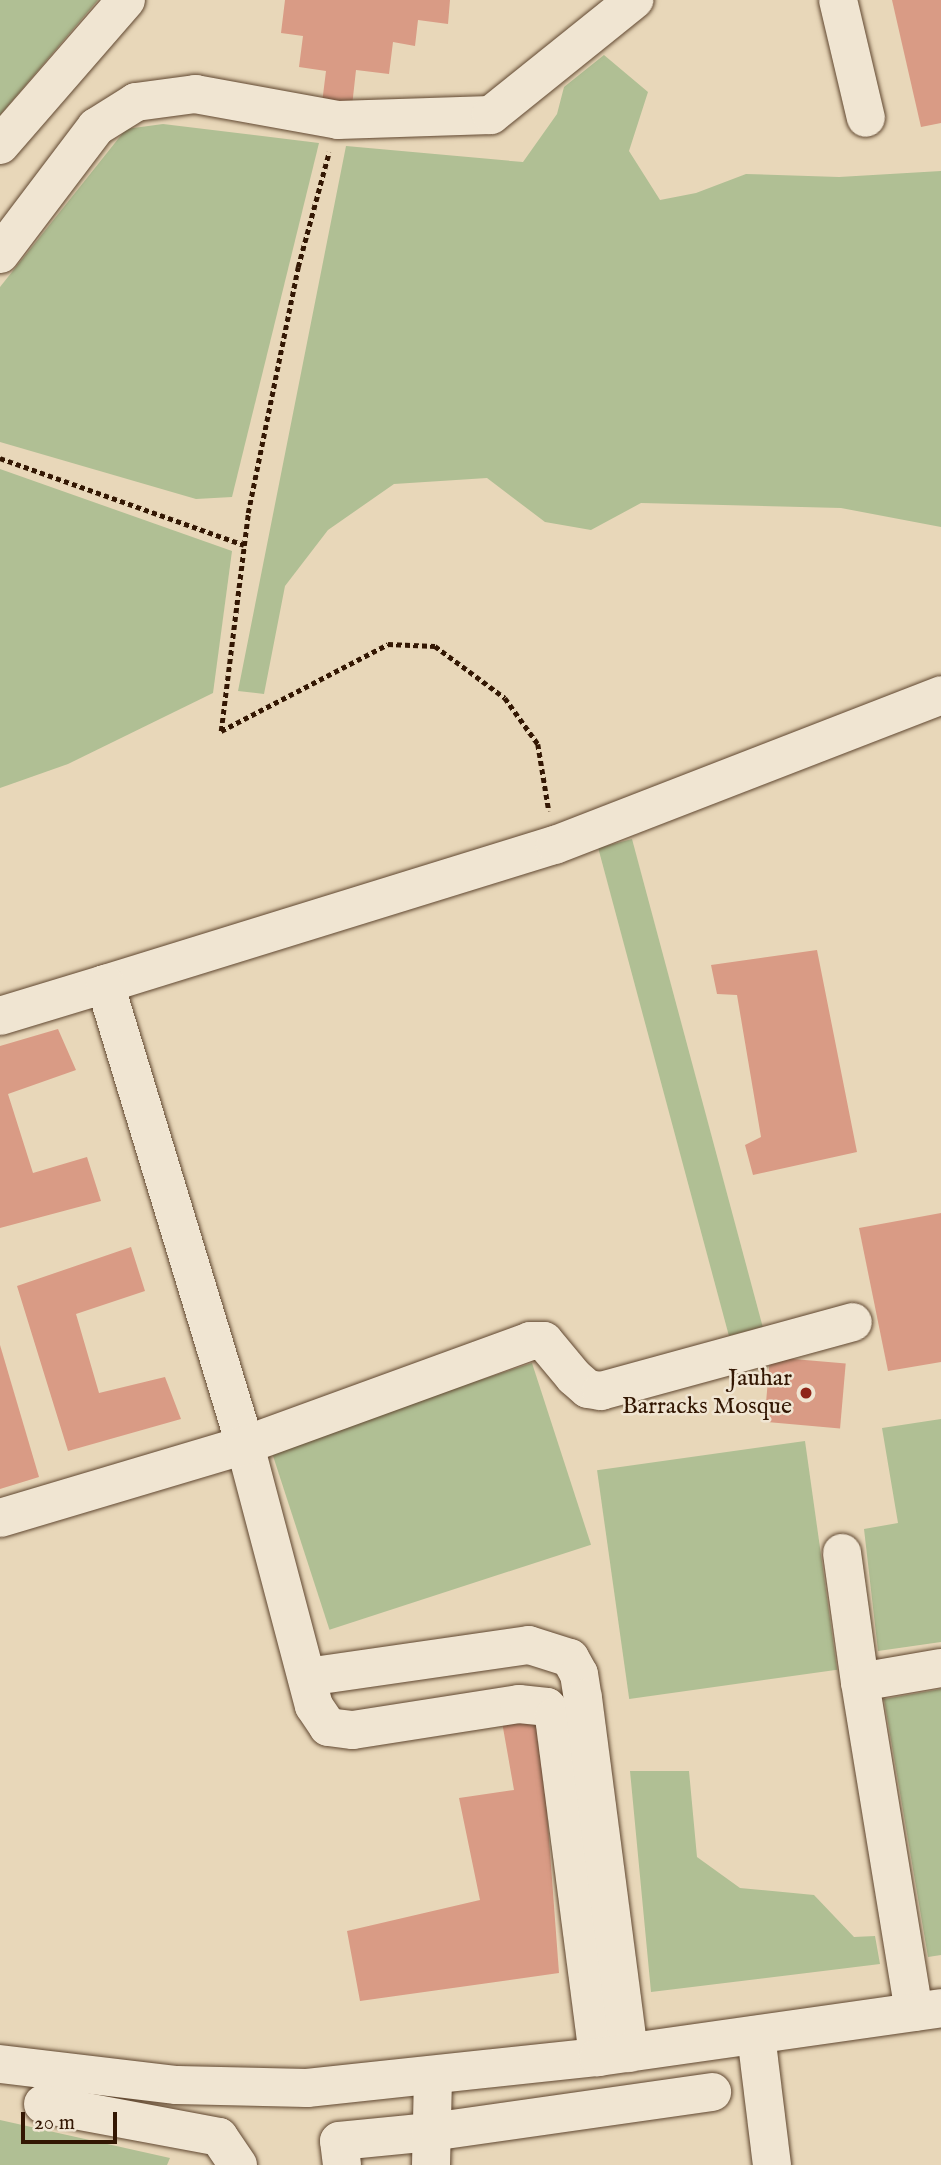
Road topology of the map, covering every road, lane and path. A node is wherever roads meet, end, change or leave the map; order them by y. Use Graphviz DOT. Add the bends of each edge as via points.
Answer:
graph roads {
  1 [pos="126,0"];
  2 [pos="634,0"];
  3 [pos="838,0"];
  4 [pos="866,118"];
  5 [pos="338,120"];
  6 [pos="0,145"];
  7 [pos="0,254"];
  8 [pos="0,458"];
  9 [pos="244,544"];
  10 [pos="941,695"];
  11 [pos="555,845"];
  12 [pos="105,984"];
  13 [pos="0,1016"];
  14 [pos="853,1322"];
  15 [pos="245,1445"];
  16 [pos="0,1518"];
  17 [pos="842,1553"];
  18 [pos="941,1668"];
  19 [pos="307,1678"];
  20 [pos="860,1682"];
  21 [pos="928,2010"];
  22 [pos="756,2035"];
  23 [pos="614,2055"];
  24 [pos="0,2064"];
  25 [pos="433,2075"];
  26 [pos="712,2092"];
  27 [pos="44,2104"];
  28 [pos="431,2149"];
  29 [pos="238,2165"];
  30 [pos="342,2165"];
  31 [pos="772,2165"];
  1 -- 6 [label="street"];
  2 -- 5 [label="street" via="491,115"];
  3 -- 4 [label="street"];
  5 -- 7 [label="street" via="195,94 136,102 96,127"];
  5 -- 9 [label="path" via="298,267"];
  8 -- 9 [label="path"];
  9 -- 11 [label="path" via="221,731 388,644 435,646 505,698 538,744"];
  10 -- 11 [label="street"];
  11 -- 12 [label="street"];
  12 -- 13 [label="street"];
  12 -- 15 [label="street"];
  14 -- 15 [label="street" via="601,1391 588,1389 574,1377 544,1341 530,1341"];
  15 -- 16 [label="street"];
  15 -- 19 [label="street"];
  17 -- 20 [label="street"];
  18 -- 20 [label="street"];
  19 -- 23 [label="street" via="314,1706 328,1727 353,1730 519,1704 547,1707 557,1733"];
  19 -- 23 [label="street" via="529,1645 570,1658 579,1674 583,1698"];
  20 -- 21 [label="street"];
  21 -- 22 [label="street"];
  22 -- 23 [label="street"];
  22 -- 31 [label="street"];
  23 -- 25 [label="street"];
  24 -- 25 [label="street" via="244,2090"];
  25 -- 28 [label="street"];
  26 -- 28 [label="street"];
  27 -- 29 [label="street" via="219,2137"];
  28 -- 30 [label="street" via="340,2141"];
}
